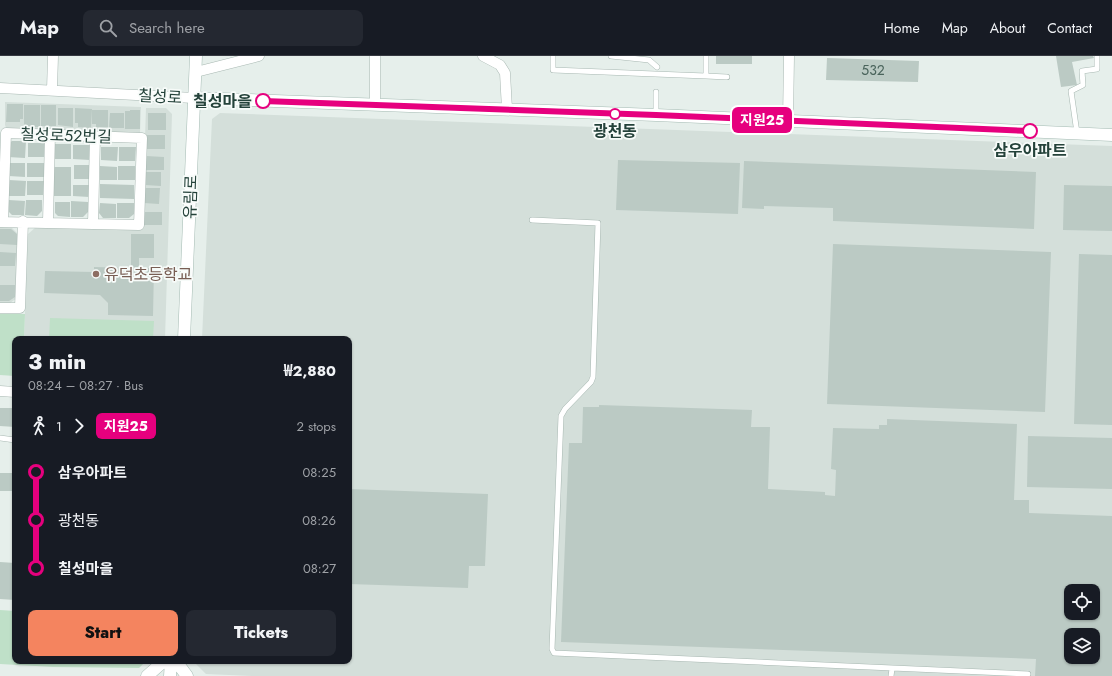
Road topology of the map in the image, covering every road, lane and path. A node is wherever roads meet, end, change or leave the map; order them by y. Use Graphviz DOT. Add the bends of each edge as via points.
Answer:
graph roads {
  1 [pos="53,56"];
  2 [pos="196,56"];
  3 [pos="259,56"];
  4 [pos="375,56"];
  5 [pos="483,56"];
  6 [pos="553,56"];
  7 [pos="611,56"];
  8 [pos="706,56"];
  9 [pos="789,56"];
  10 [pos="1097,56"];
  11 [pos="657,67"];
  12 [pos="196,72"];
  13 [pos="706,76"];
  14 [pos="726,77"];
  15 [pos="0,88"];
  16 [pos="52,90"];
  17 [pos="656,92"];
  18 [pos="194,98"];
  19 [pos="375,105"];
  20 [pos="507,109"];
  21 [pos="656,115"];
  22 [pos="788,121"];
  23 [pos="1077,133"];
  24 [pos="50,134"];
  25 [pos="1112,135"];
  26 [pos="95,136"];
  27 [pos="532,220"];
  28 [pos="23,221"];
  29 [pos="2,222"];
  30 [pos="48,222"];
  31 [pos="94,224"];
  32 [pos="0,308"];
  33 [pos="184,336"];
  34 [pos="0,391"];
  35 [pos="12,392"];
  36 [pos="0,438"];
  37 [pos="12,440"];
  38 [pos="161,664"];
  39 [pos="171,664"];
  40 [pos="178,664"];
  41 [pos="892,669"];
  42 [pos="1028,674"];
  43 [pos="147,676"];
  44 [pos="170,676"];
  45 [pos="187,676"];
  46 [pos="891,676"];
  1 -- 16 [label="street"];
  2 -- 12 [label="street, 유림로"];
  3 -- 12 [label="street"];
  4 -- 19 [label="street"];
  5 -- 20 [label="street" via="500,65 506,73"];
  6 -- 13 [label="lane" via="553,70"];
  7 -- 11 [label="lane" via="649,60"];
  8 -- 13 [label="lane"];
  9 -- 22 [label="street"];
  10 -- 23 [label="lane" via="1097,69 1082,72 1082,85 1071,91"];
  12 -- 18 [label="street, 유림로"];
  13 -- 14 [label="lane"];
  15 -- 16 [label="street, 칠성로"];
  16 -- 18 [label="street, 칠성로"];
  17 -- 21 [label="lane"];
  18 -- 19 [label="street, 칠성로"];
  18 -- 33 [label="street, 유림로"];
  19 -- 20 [label="street, 칠성로"];
  20 -- 21 [label="street, 칠성로"];
  21 -- 22 [label="street, 칠성로"];
  22 -- 23 [label="street, 칠성로"];
  23 -- 25 [label="street, 칠성로"];
  24 -- 26 [label="street, 칠성로52번길"];
  24 -- 29 [label="street, 칠성로52번길" via="6,133"];
  24 -- 30 [label="street"];
  26 -- 31 [label="street"];
  26 -- 31 [label="street, 칠성로52번길" via="142,138 139,225"];
  27 -- 41 [label="lane" via="598,223 593,377 561,416 552,650 554,653"];
  28 -- 29 [label="street"];
  28 -- 30 [label="street"];
  28 -- 32 [label="street" via="20,308"];
  30 -- 31 [label="street"];
  34 -- 35 [label="street"];
  36 -- 37 [label="lane"];
  38 -- 43 [label="street"];
  39 -- 44 [label="street"];
  40 -- 45 [label="street"];
  41 -- 42 [label="lane"];
  41 -- 46 [label="lane"];
}
